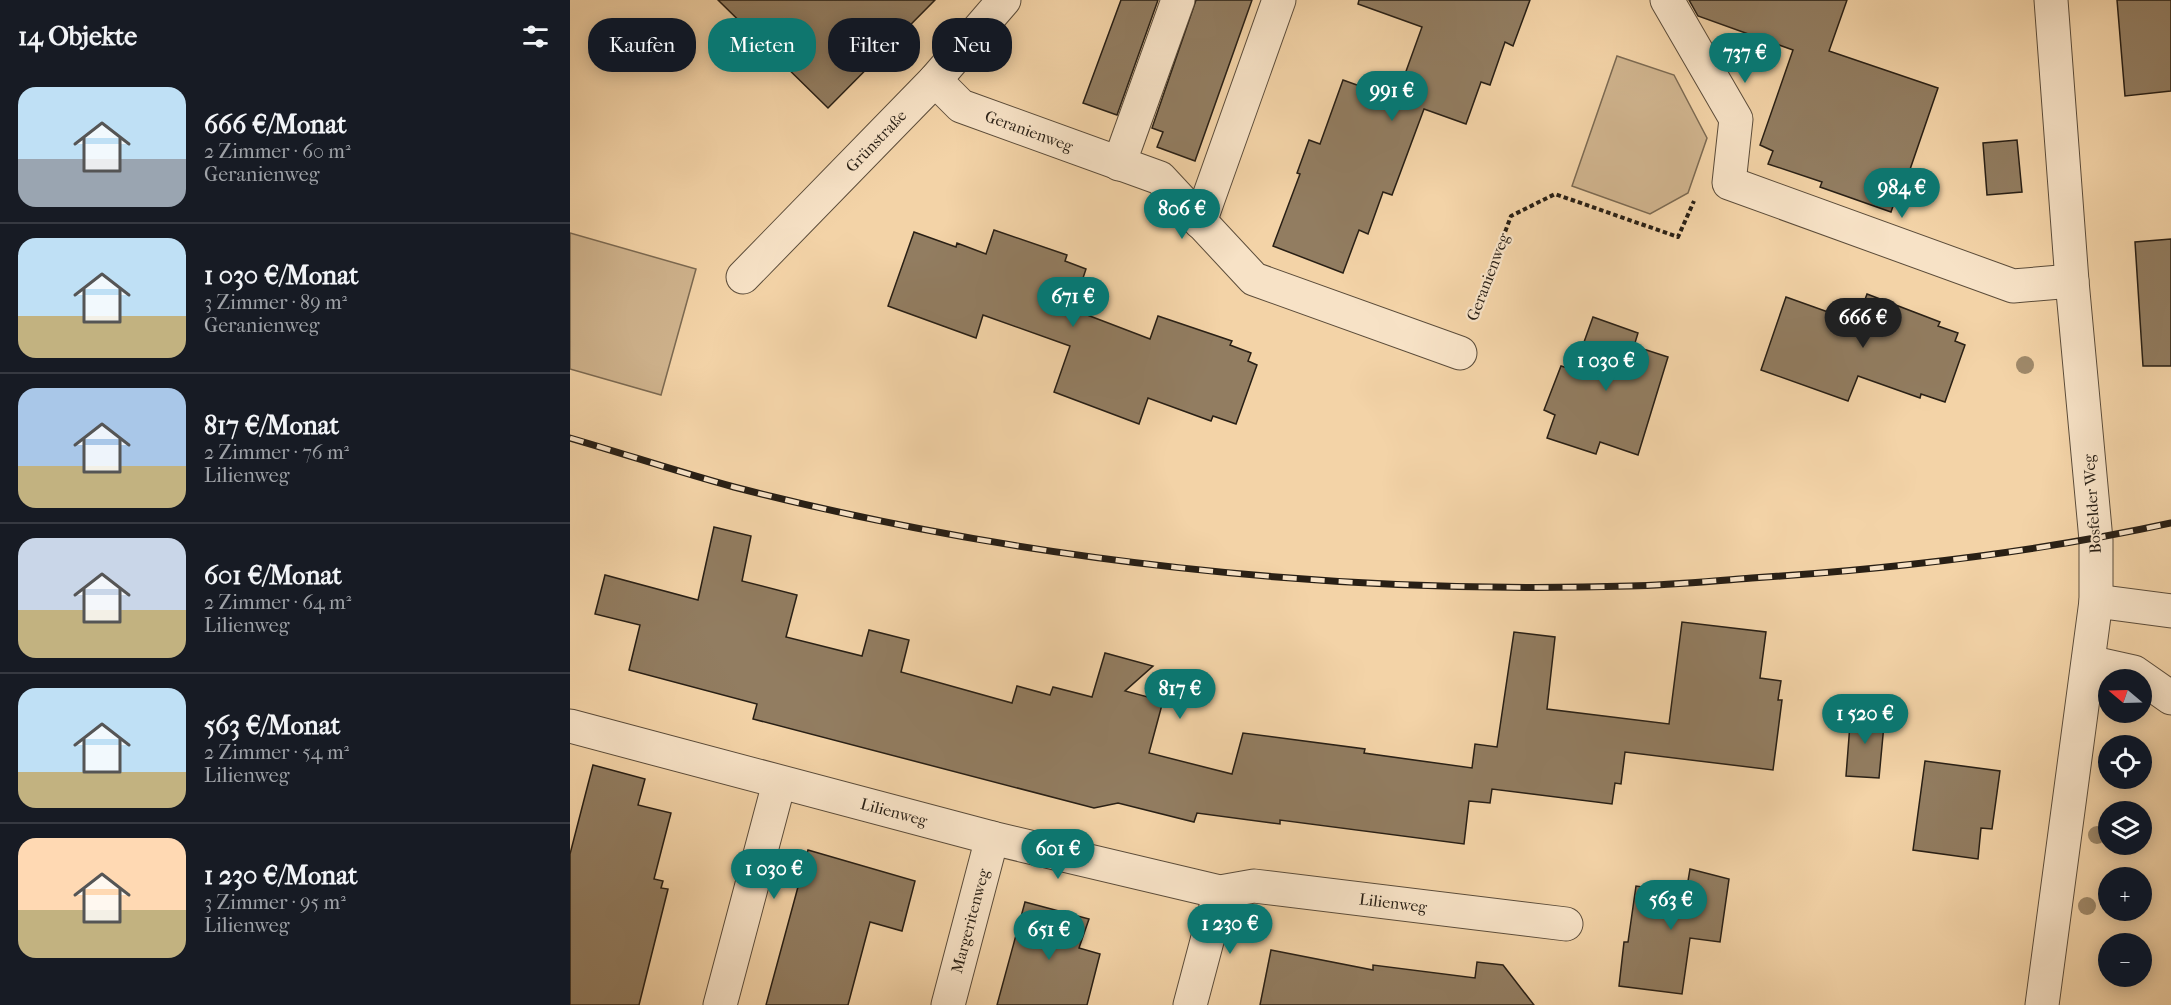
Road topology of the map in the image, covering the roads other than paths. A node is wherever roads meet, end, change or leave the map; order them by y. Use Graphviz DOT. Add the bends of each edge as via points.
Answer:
graph roads {
  1 [pos="1004,0"];
  2 [pos="1178,0"];
  3 [pos="1279,0"];
  4 [pos="1667,0"];
  5 [pos="2051,0"];
  6 [pos="935,80"];
  7 [pos="1119,164"];
  8 [pos="1200,222"];
  9 [pos="743,277"];
  10 [pos="2072,280"];
  11 [pos="1460,353"];
  12 [pos="2096,601"];
  13 [pos="2171,611"];
  14 [pos="2089,662"];
  15 [pos="2171,698"];
  16 [pos="570,726"];
  17 [pos="779,783"];
  18 [pos="992,838"];
  19 [pos="1220,892"];
  20 [pos="1566,924"];
  21 [pos="720,1005"];
  22 [pos="948,1005"];
  23 [pos="1190,1005"];
  24 [pos="2042,1005"];
  1 -- 6 [label="street, Grünstraße"];
  2 -- 7 [label="street"];
  3 -- 8 [label="street"];
  4 -- 10 [label="street" via="1736,119 1729,183 2013,286"];
  5 -- 10 [label="street, Bosfelder Weg"];
  6 -- 7 [label="street, Geranienweg" via="961,106"];
  6 -- 9 [label="street, Grünstraße"];
  7 -- 8 [label="street, Geranienweg" via="1160,178"];
  8 -- 11 [label="street, Geranienweg" via="1254,279"];
  10 -- 12 [label="street, Bosfelder Weg" via="2096,540"];
  12 -- 13 [label="street"];
  12 -- 14 [label="street, Bosfelder Weg"];
  14 -- 15 [label="street" via="2133,672"];
  14 -- 24 [label="street, Bosfelder Weg"];
  16 -- 17 [label="street, Lilienweg"];
  17 -- 18 [label="street, Lilienweg"];
  17 -- 21 [label="street"];
  18 -- 19 [label="street, Lilienweg"];
  18 -- 22 [label="street, Margeritenweg"];
  19 -- 20 [label="street, Lilienweg" via="1254,886"];
  19 -- 23 [label="street"];
}
